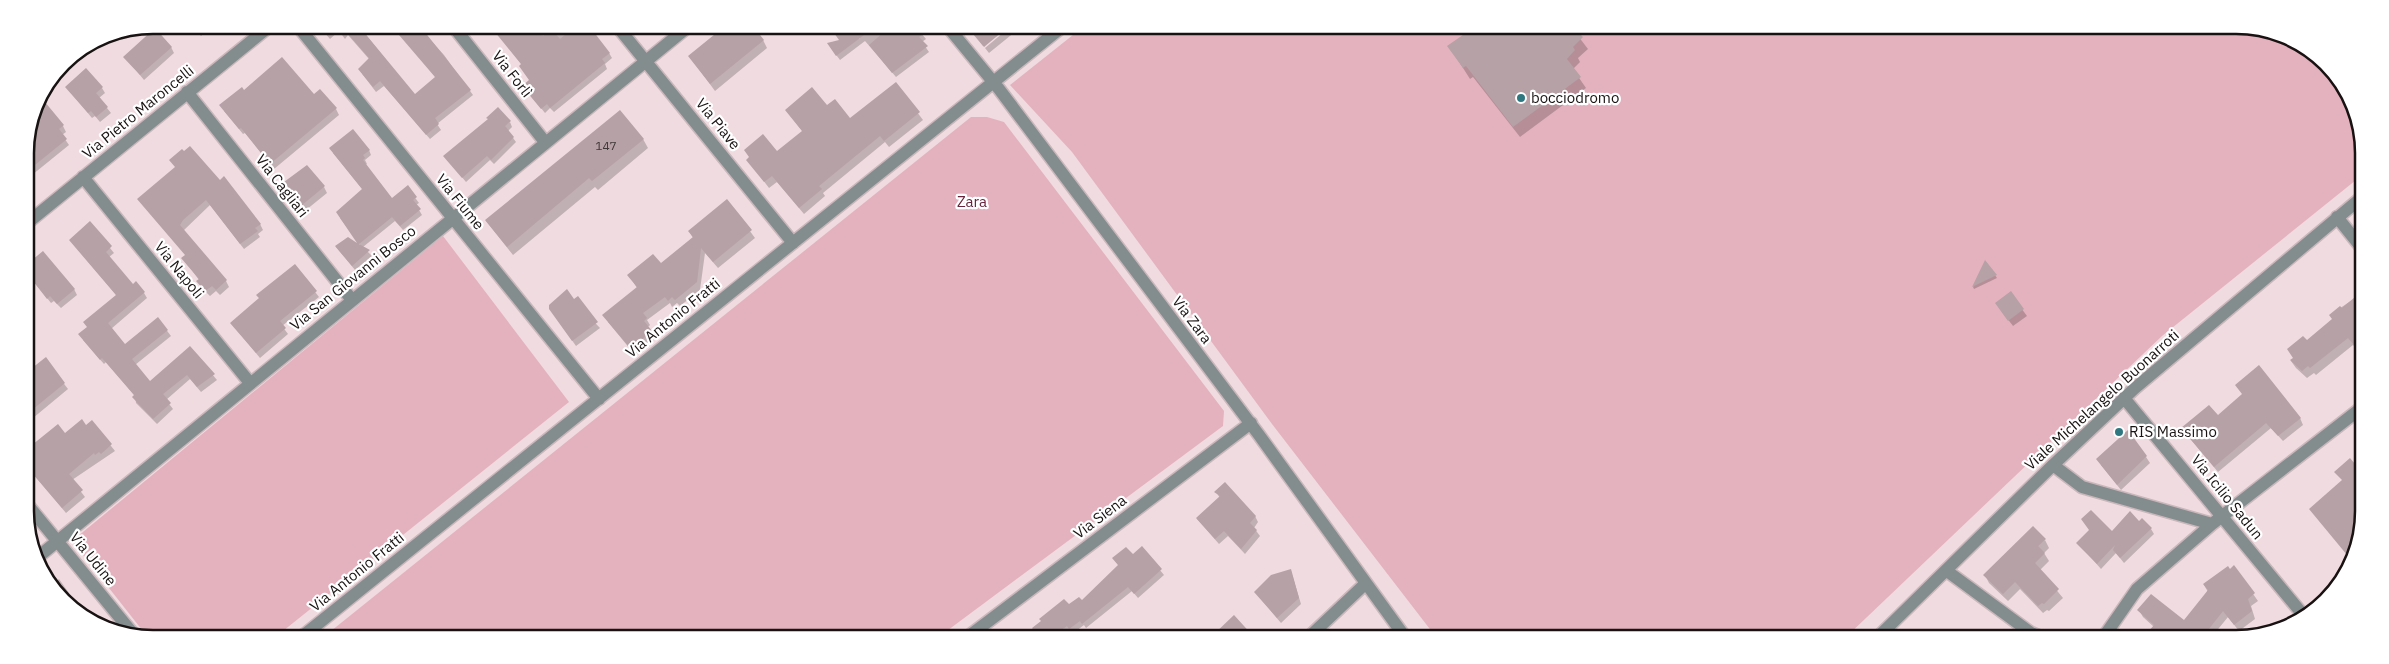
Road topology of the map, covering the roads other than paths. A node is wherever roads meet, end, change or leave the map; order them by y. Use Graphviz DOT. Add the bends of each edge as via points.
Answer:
graph roads {
  1 [pos="260,34"];
  2 [pos="304,34"];
  3 [pos="459,34"];
  4 [pos="624,34"];
  5 [pos="679,34"];
  6 [pos="954,34"];
  7 [pos="1053,34"];
  8 [pos="646,61"];
  9 [pos="993,82"];
  10 [pos="187,92"];
  11 [pos="545,142"];
  12 [pos="83,177"];
  13 [pos="2355,203"];
  14 [pos="34,217"];
  15 [pos="2337,217"];
  16 [pos="452,218"];
  17 [pos="2355,240"];
  18 [pos="793,243"];
  19 [pos="352,300"];
  20 [pos="250,383"];
  21 [pos="2124,398"];
  22 [pos="599,399"];
  23 [pos="2355,413"];
  24 [pos="1251,424"];
  25 [pos="2053,465"];
  26 [pos="34,513"];
  27 [pos="2217,520"];
  28 [pos="57,541"];
  29 [pos="42,553"];
  30 [pos="1947,571"];
  31 [pos="1365,584"];
  32 [pos="2300,611"];
  33 [pos="128,627"];
  34 [pos="310,630"];
  35 [pos="977,630"];
  36 [pos="1316,630"];
  37 [pos="1400,630"];
  38 [pos="1885,630"];
  39 [pos="2027,630"];
  40 [pos="2109,630"];
  1 -- 10 [label="street, Via Pietro Maroncelli"];
  2 -- 16 [label="street, Via Fiume"];
  3 -- 11 [label="street, Via Forlì"];
  4 -- 8 [label="street, Via Piave"];
  5 -- 8 [label="street, Via San Giovanni Bosco"];
  6 -- 9 [label="street, Via Zara"];
  7 -- 9 [label="street, Via Antonio Fratti"];
  8 -- 11 [label="street, Via San Giovanni Bosco"];
  8 -- 18 [label="street, Via Piave"];
  9 -- 18 [label="street, Via Antonio Fratti"];
  9 -- 24 [label="street, Via Zara"];
  10 -- 12 [label="street, Via Pietro Maroncelli"];
  10 -- 19 [label="street, Via Cagliari"];
  11 -- 16 [label="street, Via San Giovanni Bosco"];
  12 -- 14 [label="street, Via Pietro Maroncelli"];
  12 -- 20 [label="street, Via Napoli"];
  13 -- 15 [label="street, Viale Michelangelo Buonarroti"];
  15 -- 17 [label="street"];
  15 -- 21 [label="street, Viale Michelangelo Buonarroti"];
  16 -- 19 [label="street, Via San Giovanni Bosco"];
  16 -- 22 [label="street, Via Fiume"];
  18 -- 22 [label="street, Via Antonio Fratti"];
  19 -- 20 [label="street, Via San Giovanni Bosco"];
  20 -- 28 [label="street, Via San Giovanni Bosco"];
  21 -- 25 [label="street, Viale Michelangelo Buonarroti"];
  21 -- 27 [label="street, Via Icilio Sadun"];
  22 -- 34 [label="street, Via Antonio Fratti"];
  23 -- 27 [label="street"];
  24 -- 31 [label="street, Via Zara"];
  24 -- 35 [label="street, Via Siena"];
  25 -- 27 [label="street" via="2082,487"];
  25 -- 30 [label="street, Viale Michelangelo Buonarroti"];
  26 -- 28 [label="street, Via Udine"];
  27 -- 32 [label="street, Via Icilio Sadun"];
  27 -- 40 [label="street" via="2137,589"];
  28 -- 29 [label="street, Via San Giovanni Bosco"];
  28 -- 33 [label="street, Via Udine"];
  30 -- 38 [label="street, Viale Michelangelo Buonarroti"];
  30 -- 39 [label="street"];
  31 -- 36 [label="street"];
  31 -- 37 [label="street, Via Zara"];
}
